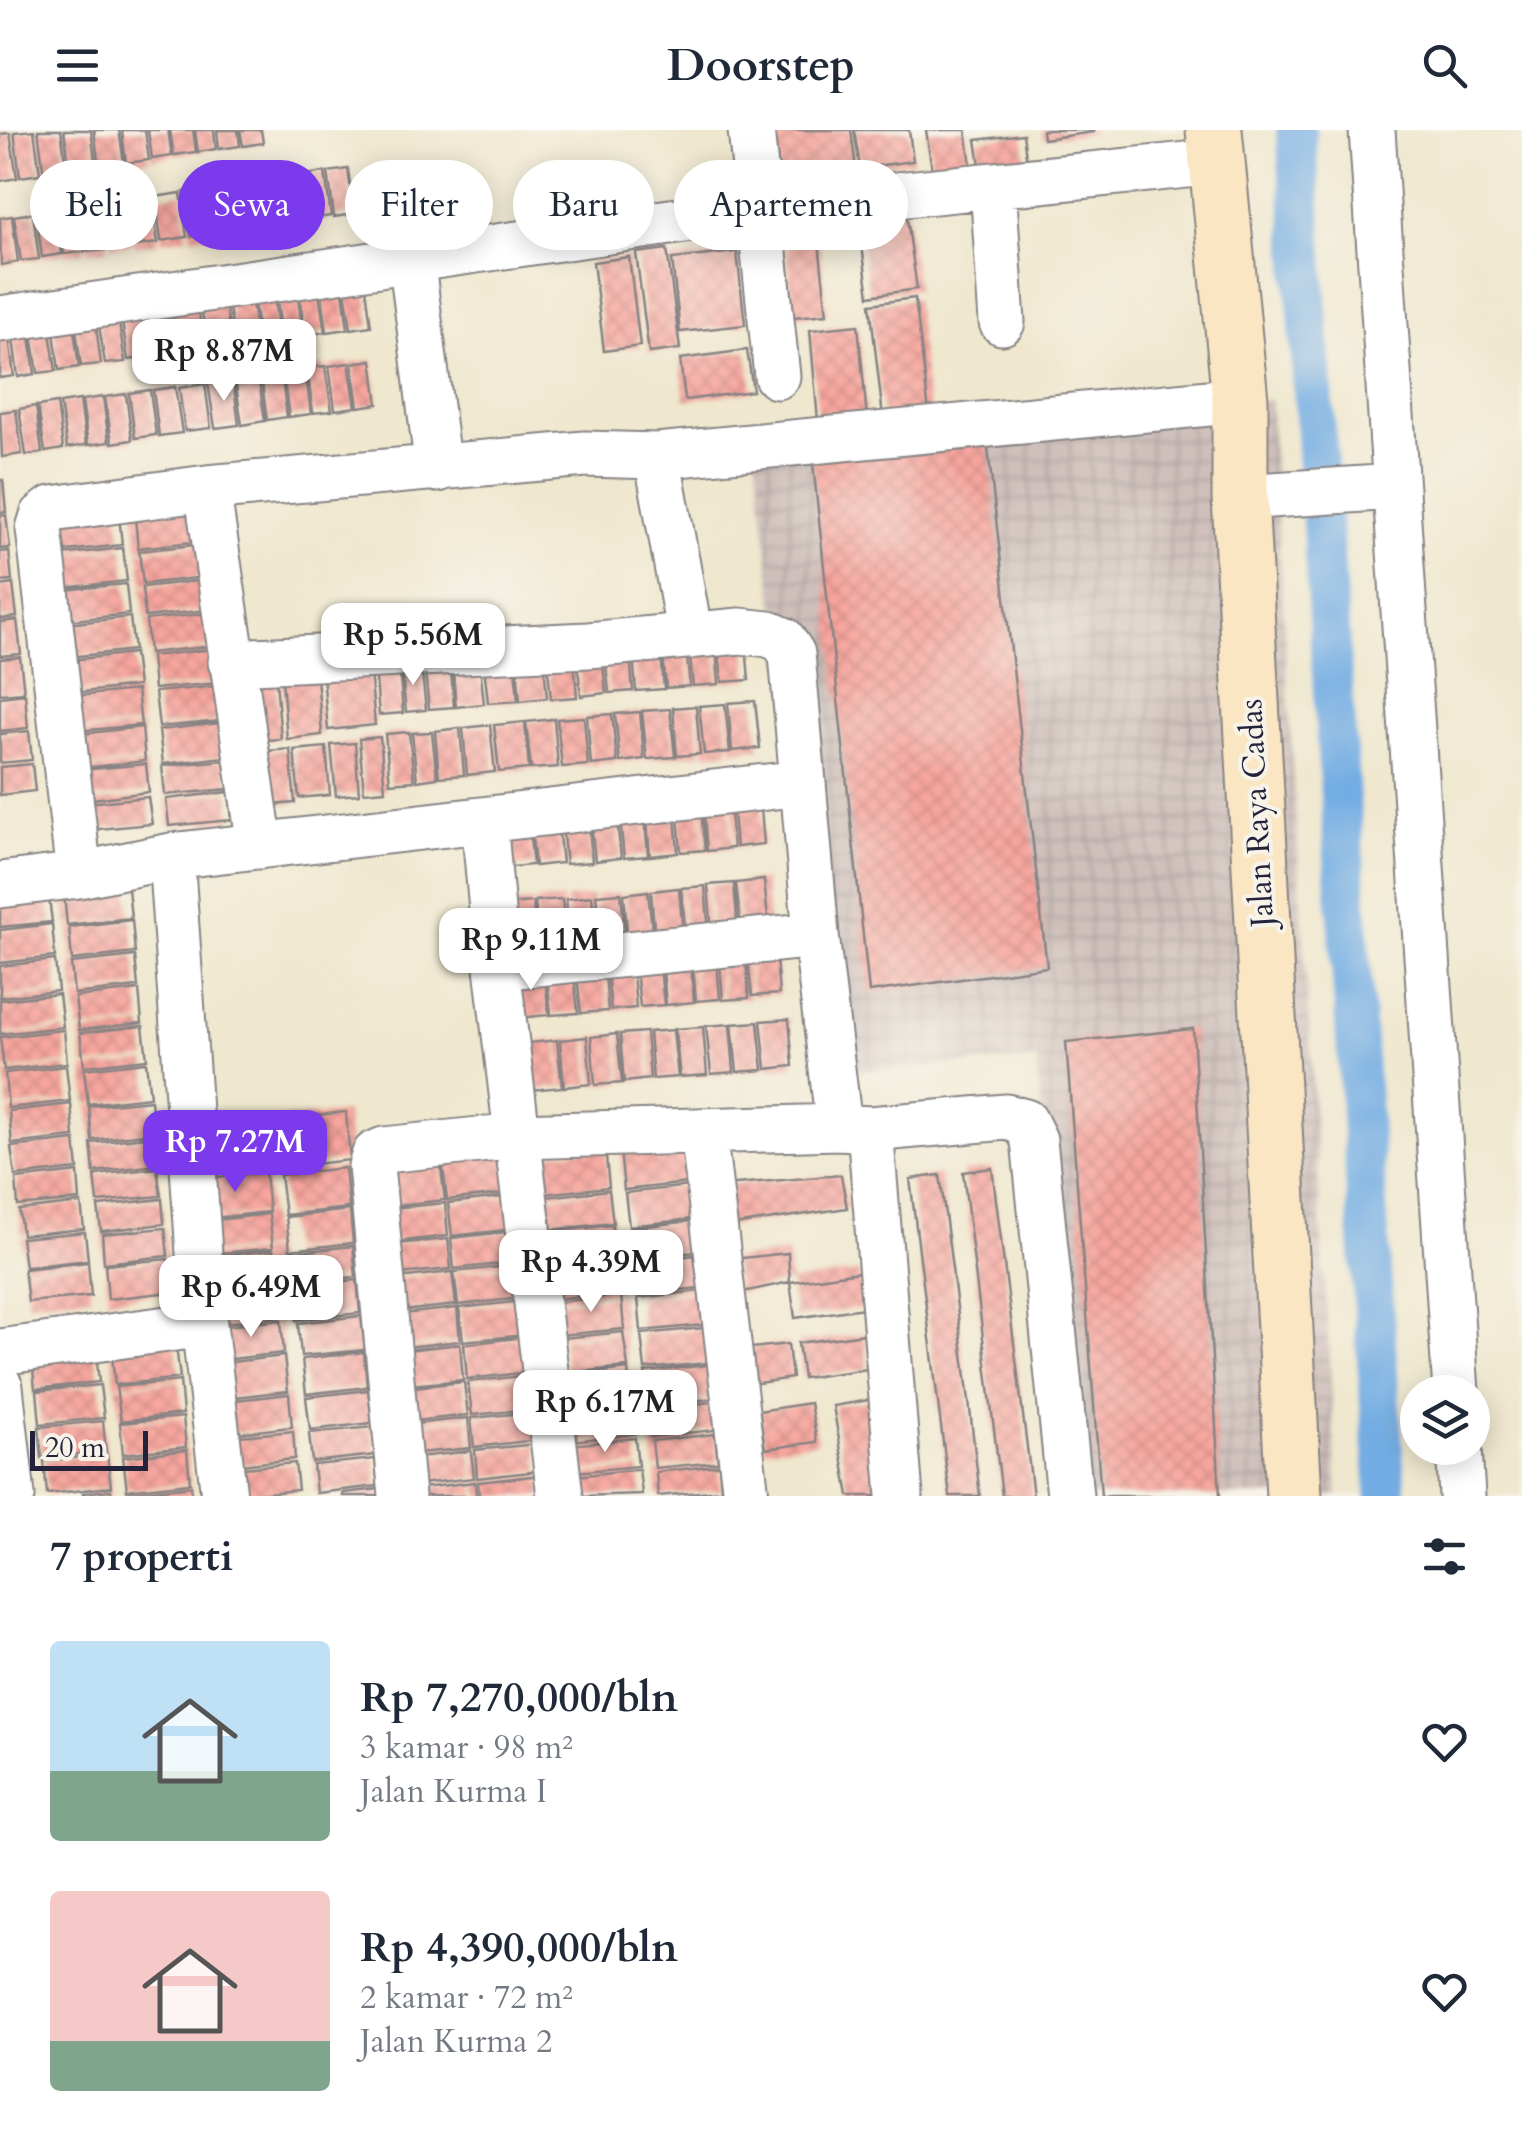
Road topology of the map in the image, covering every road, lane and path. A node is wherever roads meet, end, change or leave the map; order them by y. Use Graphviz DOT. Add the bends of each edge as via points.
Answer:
graph roads {
  1 [pos="751,130"];
  2 [pos="1372,130"];
  3 [pos="1215,146"];
  4 [pos="754,160"];
  5 [pos="993,185"];
  6 [pos="908,194"];
  7 [pos="674,222"];
  8 [pos="764,250"];
  9 [pos="411,257"];
  10 [pos="0,319"];
  11 [pos="1002,322"];
  12 [pos="777,376"];
  13 [pos="1240,400"];
  14 [pos="657,456"];
  15 [pos="438,469"];
  16 [pos="1390,487"];
  17 [pos="208,488"];
  18 [pos="1255,496"];
  19 [pos="690,636"];
  20 [pos="231,662"];
  21 [pos="801,783"];
  22 [pos="484,820"];
  23 [pos="260,846"];
  24 [pos="171,856"];
  25 [pos="79,874"];
  26 [pos="0,885"];
  27 [pos="816,935"];
  28 [pos="497,967"];
  29 [pos="855,1128"];
  30 [pos="703,1131"];
  31 [pos="517,1136"];
  32 [pos="204,1324"];
  33 [pos="0,1352"];
  34 [pos="1455,1375"];
  35 [pos="0,1387"];
  36 [pos="1461,1465"];
  37 [pos="12,1496"];
  38 [pos="224,1496"];
  39 [pos="402,1496"];
  40 [pos="560,1496"];
  41 [pos="746,1496"];
  42 [pos="900,1496"];
  43 [pos="1070,1496"];
  44 [pos="1294,1496"];
  45 [pos="1462,1496"];
  1 -- 4 [label="street"];
  2 -- 16 [label="street"];
  3 -- 5 [label="street"];
  3 -- 13 [label="street, Jalan Raya Cadas"];
  5 -- 6 [label="street"];
  5 -- 11 [label="street"];
  7 -- 9 [label="street"];
  8 -- 12 [label="street"];
  9 -- 10 [label="street"];
  9 -- 15 [label="street"];
  13 -- 14 [label="street"];
  13 -- 18 [label="street, Jalan Raya Cadas"];
  14 -- 15 [label="street" via="585,454"];
  14 -- 19 [label="street"];
  15 -- 17 [label="street"];
  16 -- 18 [label="street"];
  16 -- 34 [label="street"];
  17 -- 20 [label="street"];
  17 -- 25 [label="street" via="52,509 42,516"];
  18 -- 44 [label="street, Jalan Raya Cadas"];
  19 -- 20 [label="street"];
  19 -- 21 [label="street" via="740,631 783,640 792,654"];
  20 -- 23 [label="street"];
  21 -- 22 [label="street"];
  21 -- 27 [label="street"];
  22 -- 23 [label="street"];
  22 -- 28 [label="street"];
  23 -- 24 [label="street"];
  24 -- 25 [label="street"];
  24 -- 32 [label="street"];
  25 -- 26 [label="street"];
  27 -- 28 [label="street"];
  27 -- 29 [label="street"];
  28 -- 31 [label="street"];
  29 -- 30 [label="street"];
  29 -- 42 [label="street"];
  29 -- 43 [label="street" via="1006,1118 1024,1122 1030,1131"];
  30 -- 31 [label="street"];
  30 -- 41 [label="street"];
  31 -- 39 [label="street" via="374,1154"];
  31 -- 40 [label="street"];
  32 -- 33 [label="street"];
  32 -- 38 [label="street"];
  35 -- 37 [label="street"];
  36 -- 45 [label="street"];
}
